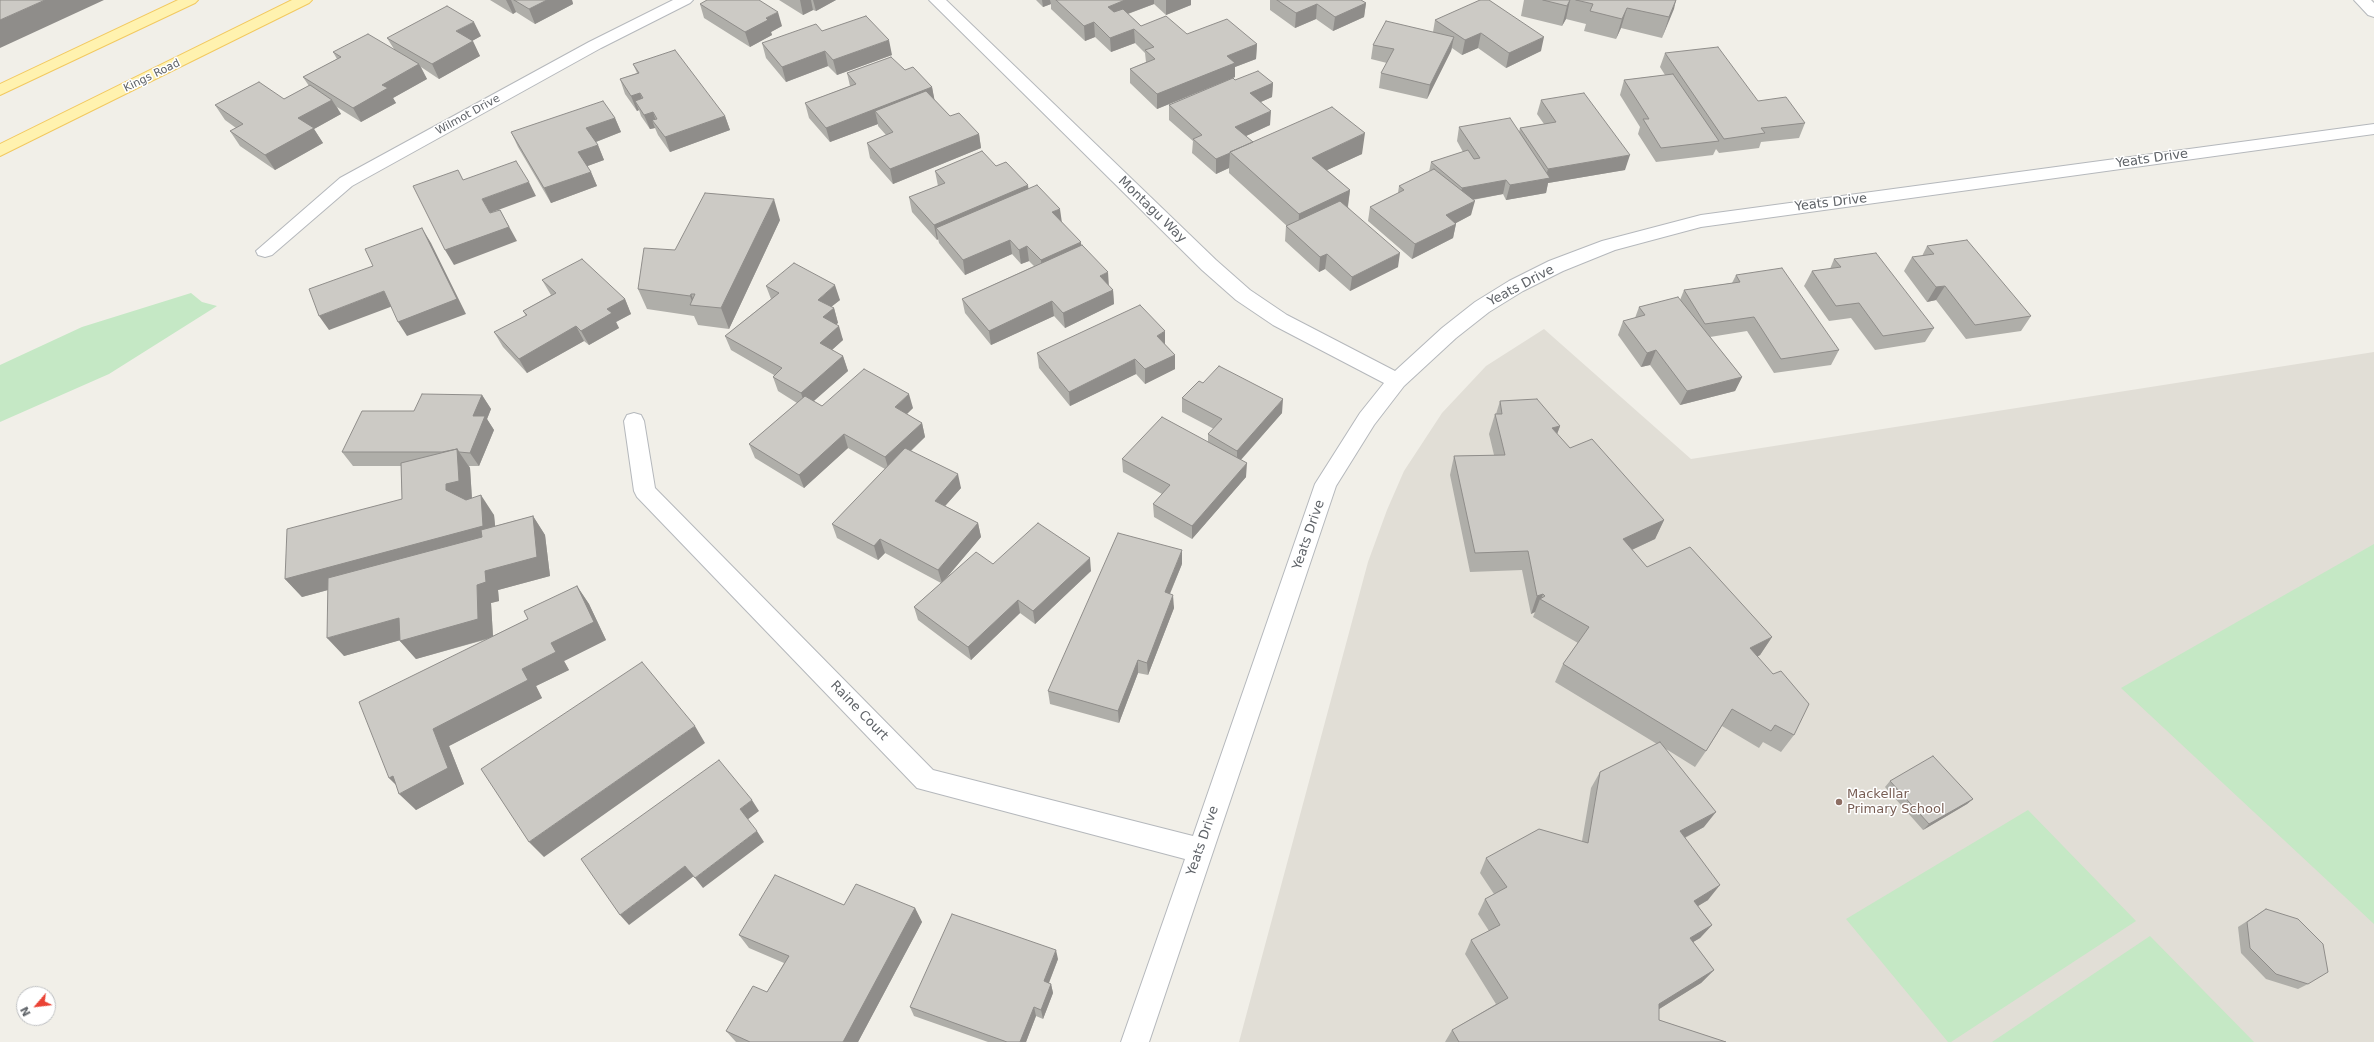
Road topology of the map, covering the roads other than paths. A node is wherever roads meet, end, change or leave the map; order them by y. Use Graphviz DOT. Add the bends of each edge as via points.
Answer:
graph roads {
  1 [pos="190,0"];
  2 [pos="304,0"];
  3 [pos="685,0"];
  4 [pos="937,0"];
  5 [pos="2362,0"];
  6 [pos="2374,12"];
  7 [pos="0,90"];
  8 [pos="2374,129"];
  9 [pos="0,151"];
  10 [pos="265,251"];
  11 [pos="1396,381"];
  12 [pos="634,420"];
  13 [pos="1199,850"];
  14 [pos="1135,1042"];
  1 -- 7 [label="main road"];
  2 -- 9 [label="main road, Kings Road"];
  3 -- 10 [label="street, Wilmot Drive" via="595,45 346,182"];
  4 -- 11 [label="street, Montagu Way" via="1209,265 1242,294 1280,320"];
  5 -- 6 [label="street"];
  8 -- 11 [label="street, Yeats Drive" via="1790,208 1701,221 1648,233 1556,266 1516,286 1465,320"];
  11 -- 13 [label="street, Yeats Drive" via="1367,419 1326,484"];
  12 -- 13 [label="street, Raine Court" via="645,491 926,780"];
  13 -- 14 [label="street, Yeats Drive"];
}
